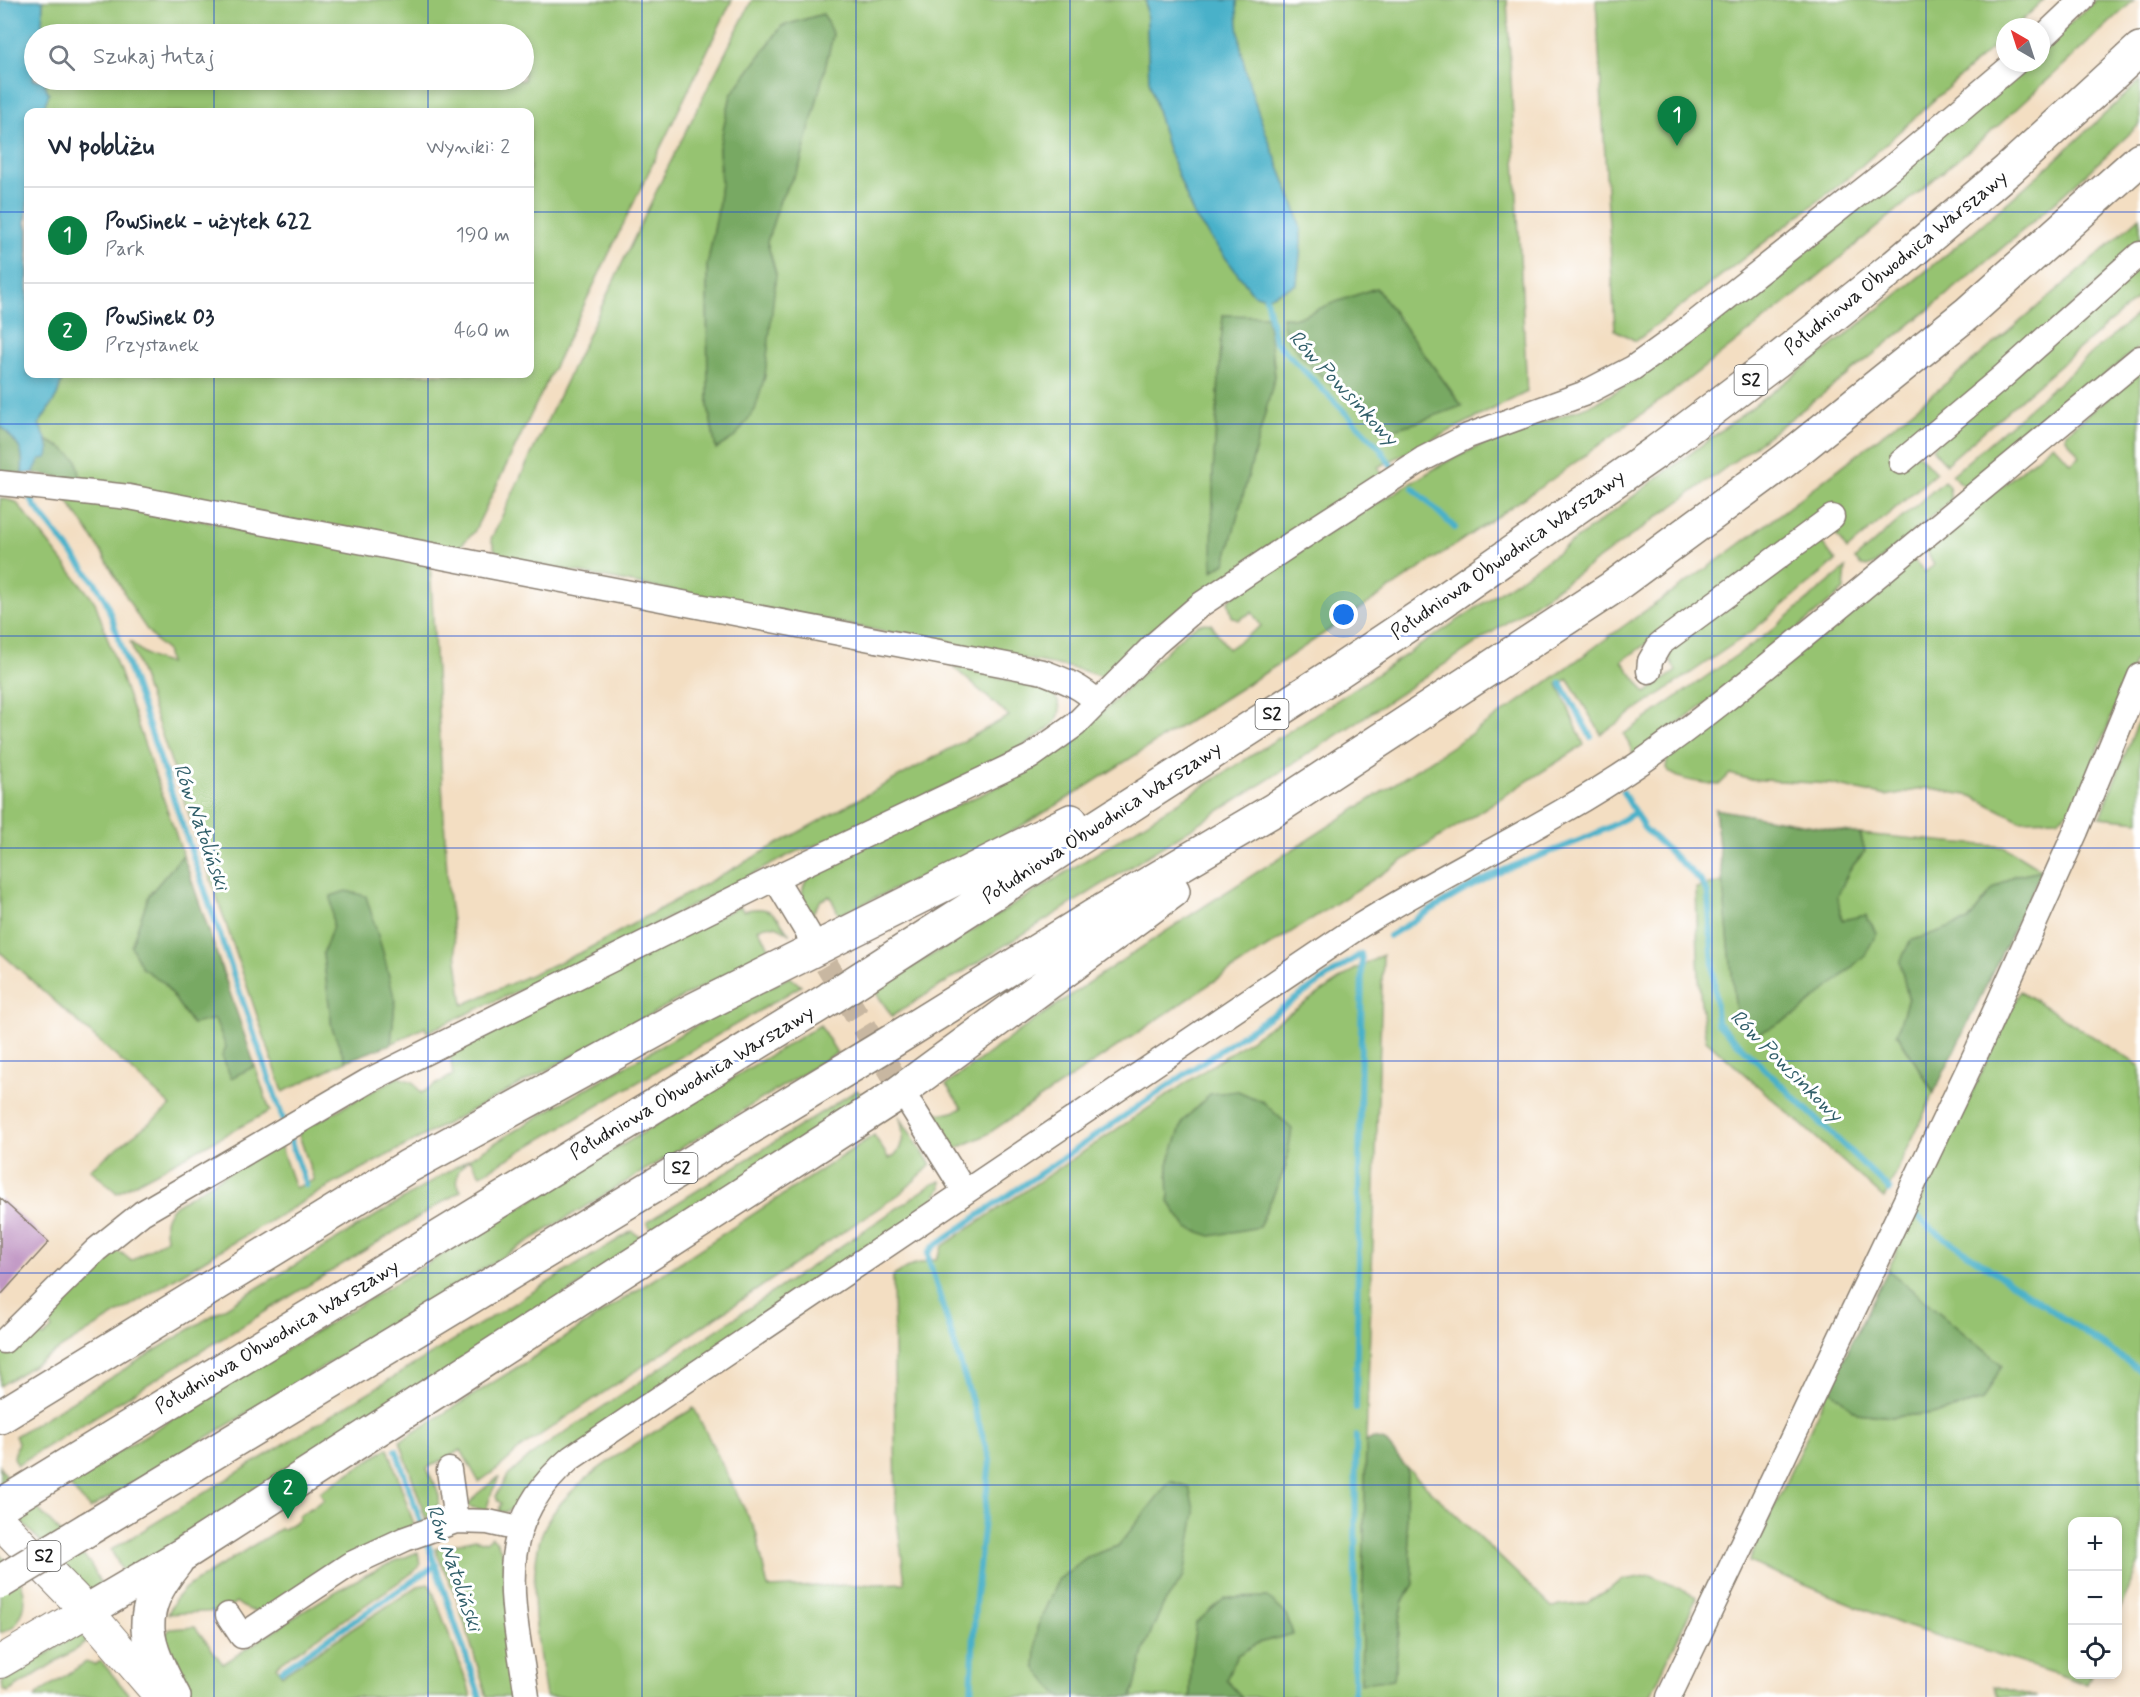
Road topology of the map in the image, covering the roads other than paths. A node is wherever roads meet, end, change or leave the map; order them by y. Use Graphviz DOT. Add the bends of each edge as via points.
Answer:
graph roads {
  1 [pos="2082,0"];
  2 [pos="2050,30"];
  3 [pos="2140,49"];
  4 [pos="2004,72"];
  5 [pos="2140,159"];
  6 [pos="2140,254"];
  7 [pos="2140,358"];
  8 [pos="1901,462"];
  9 [pos="0,483"];
  10 [pos="1832,517"];
  11 [pos="1649,671"];
  12 [pos="2140,676"];
  13 [pos="1097,702"];
  14 [pos="1210,754"];
  15 [pos="1275,809"];
  16 [pos="775,878"];
  17 [pos="808,933"];
  18 [pos="912,1107"];
  19 [pos="965,1192"];
  20 [pos="4,1341"];
  21 [pos="0,1417"];
  22 [pos="448,1470"];
  23 [pos="0,1506"];
  24 [pos="0,1522"];
  25 [pos="448,1524"];
  26 [pos="519,1529"];
  27 [pos="182,1555"];
  28 [pos="0,1582"];
  29 [pos="87,1611"];
  30 [pos="228,1616"];
  31 [pos="0,1662"];
  32 [pos="161,1697"];
  33 [pos="174,1697"];
  34 [pos="527,1697"];
  35 [pos="1669,1697"];
  1 -- 2 [label="street"];
  3 -- 14 [label="highway, Południowa Obwodnica Warszawy / S2" via="2008,170 1775,362 1547,530"];
  4 -- 13 [label="street" via="1891,168 1633,368 1583,394 1468,436 1423,459 1200,605"];
  5 -- 15 [label="highway, S2" via="1970,312 1784,461 1612,588"];
  6 -- 8 [label="street"];
  7 -- 19 [label="street" via="1684,732 1565,810 1358,927"];
  9 -- 13 [label="street" via="129,497 1043,672 1072,683"];
  10 -- 11 [label="street" via="1659,644"];
  12 -- 35 [label="street" via="2076,831 1978,1049"];
  13 -- 16 [label="street" via="1075,724 1030,757"];
  14 -- 21 [label="highway" via="693,1010 407,1167"];
  14 -- 23 [label="highway, Południowa Obwodnica Warszawy / S2" via="829,999"];
  15 -- 27 [label="highway" via="1171,892 890,1100"];
  15 -- 28 [label="highway, S2, bridge"];
  16 -- 17 [label="street"];
  16 -- 20 [label="street" via="368,1081 142,1213 96,1250"];
  18 -- 19 [label="street"];
  19 -- 26 [label="street" via="570,1458 537,1493"];
  22 -- 25 [label="street"];
  24 -- 29 [label="main road"];
  25 -- 26 [label="street" via="488,1522"];
  25 -- 30 [label="street" via="349,1565 242,1636"];
  26 -- 34 [label="street" via="512,1566 513,1596"];
  27 -- 29 [label="highway"];
  27 -- 33 [label="highway" via="153,1599 147,1628 153,1656"];
  29 -- 31 [label="main road"];
  29 -- 32 [label="main road"];
}
